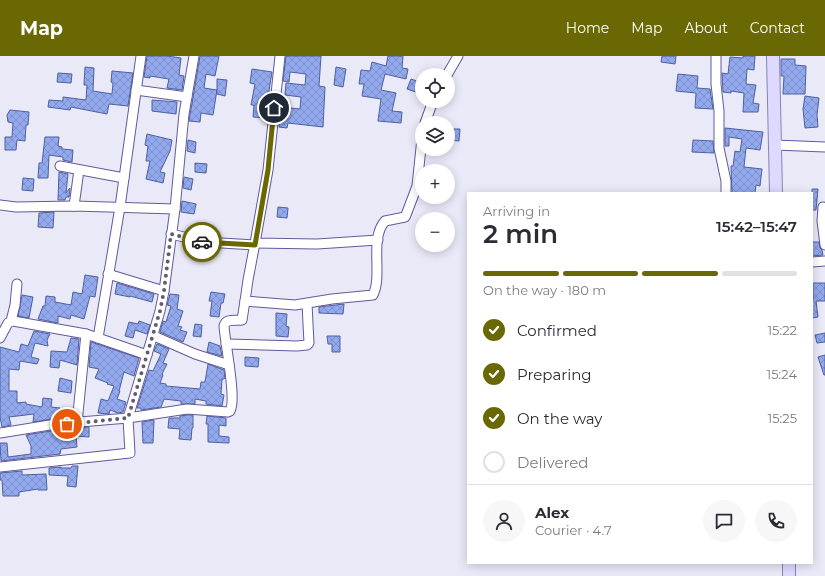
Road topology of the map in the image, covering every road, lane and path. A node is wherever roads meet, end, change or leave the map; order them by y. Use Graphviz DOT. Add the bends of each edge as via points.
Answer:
graph roads {
  1 [pos="141,56"];
  2 [pos="194,56"];
  3 [pos="280,56"];
  4 [pos="458,56"];
  5 [pos="716,56"];
  6 [pos="773,56"];
  7 [pos="451,68"];
  8 [pos="136,90"];
  9 [pos="187,97"];
  10 [pos="775,145"];
  11 [pos="825,147"];
  12 [pos="420,156"];
  13 [pos="60,166"];
  14 [pos="79,170"];
  15 [pos="124,178"];
  16 [pos="726,192"];
  17 [pos="776,192"];
  18 [pos="0,205"];
  19 [pos="74,206"];
  20 [pos="120,207"];
  21 [pos="823,207"];
  22 [pos="175,209"];
  23 [pos="171,234"];
  24 [pos="378,240"];
  25 [pos="255,244"];
  26 [pos="825,245"];
  27 [pos="825,261"];
  28 [pos="813,262"];
  29 [pos="108,274"];
  30 [pos="17,284"];
  31 [pos="164,291"];
  32 [pos="245,301"];
  33 [pos="307,304"];
  34 [pos="11,321"];
  35 [pos="86,334"];
  36 [pos="154,336"];
  37 [pos="0,338"];
  38 [pos="98,338"];
  39 [pos="226,344"];
  40 [pos="147,355"];
  41 [pos="229,365"];
  42 [pos="128,418"];
  43 [pos="77,423"];
  44 [pos="0,433"];
  45 [pos="0,468"];
  46 [pos="789,564"];
  47 [pos="789,576"];
  1 -- 8 [label="street"];
  2 -- 9 [label="street"];
  3 -- 25 [label="street" via="268,170"];
  4 -- 7 [label="street"];
  5 -- 16 [label="street" via="719,148"];
  6 -- 10 [label="main road"];
  8 -- 9 [label="street"];
  8 -- 15 [label="street"];
  9 -- 22 [label="street"];
  10 -- 11 [label="street"];
  10 -- 17 [label="main road"];
  12 -- 24 [label="street" via="416,186 406,215 386,221 381,227"];
  13 -- 14 [label="street"];
  14 -- 15 [label="street"];
  14 -- 19 [label="street"];
  15 -- 20 [label="street"];
  18 -- 19 [label="street"];
  19 -- 20 [label="street"];
  20 -- 22 [label="street"];
  20 -- 29 [label="street"];
  21 -- 26 [label="street"];
  22 -- 23 [label="street"];
  23 -- 25 [label="street" via="205,242"];
  23 -- 31 [label="street"];
  24 -- 25 [label="street" via="317,244"];
  24 -- 33 [label="street" via="373,296"];
  25 -- 32 [label="street"];
  27 -- 28 [label="street"];
  29 -- 31 [label="street"];
  29 -- 38 [label="street"];
  30 -- 34 [label="street"];
  31 -- 36 [label="street"];
  32 -- 33 [label="street"];
  32 -- 39 [label="street" via="242,320 228,321 225,324"];
  33 -- 39 [label="street" via="308,345"];
  34 -- 35 [label="street"];
  34 -- 37 [label="street"];
  35 -- 38 [label="street"];
  35 -- 43 [label="street"];
  36 -- 40 [label="street"];
  36 -- 41 [label="street" via="195,354"];
  38 -- 40 [label="street"];
  39 -- 41 [label="street"];
  40 -- 42 [label="street"];
  41 -- 42 [label="street" via="232,406 230,411 187,409"];
  42 -- 43 [label="street"];
  42 -- 45 [label="street" via="129,454"];
  43 -- 44 [label="street"];
  46 -- 47 [label="main road"];
}
